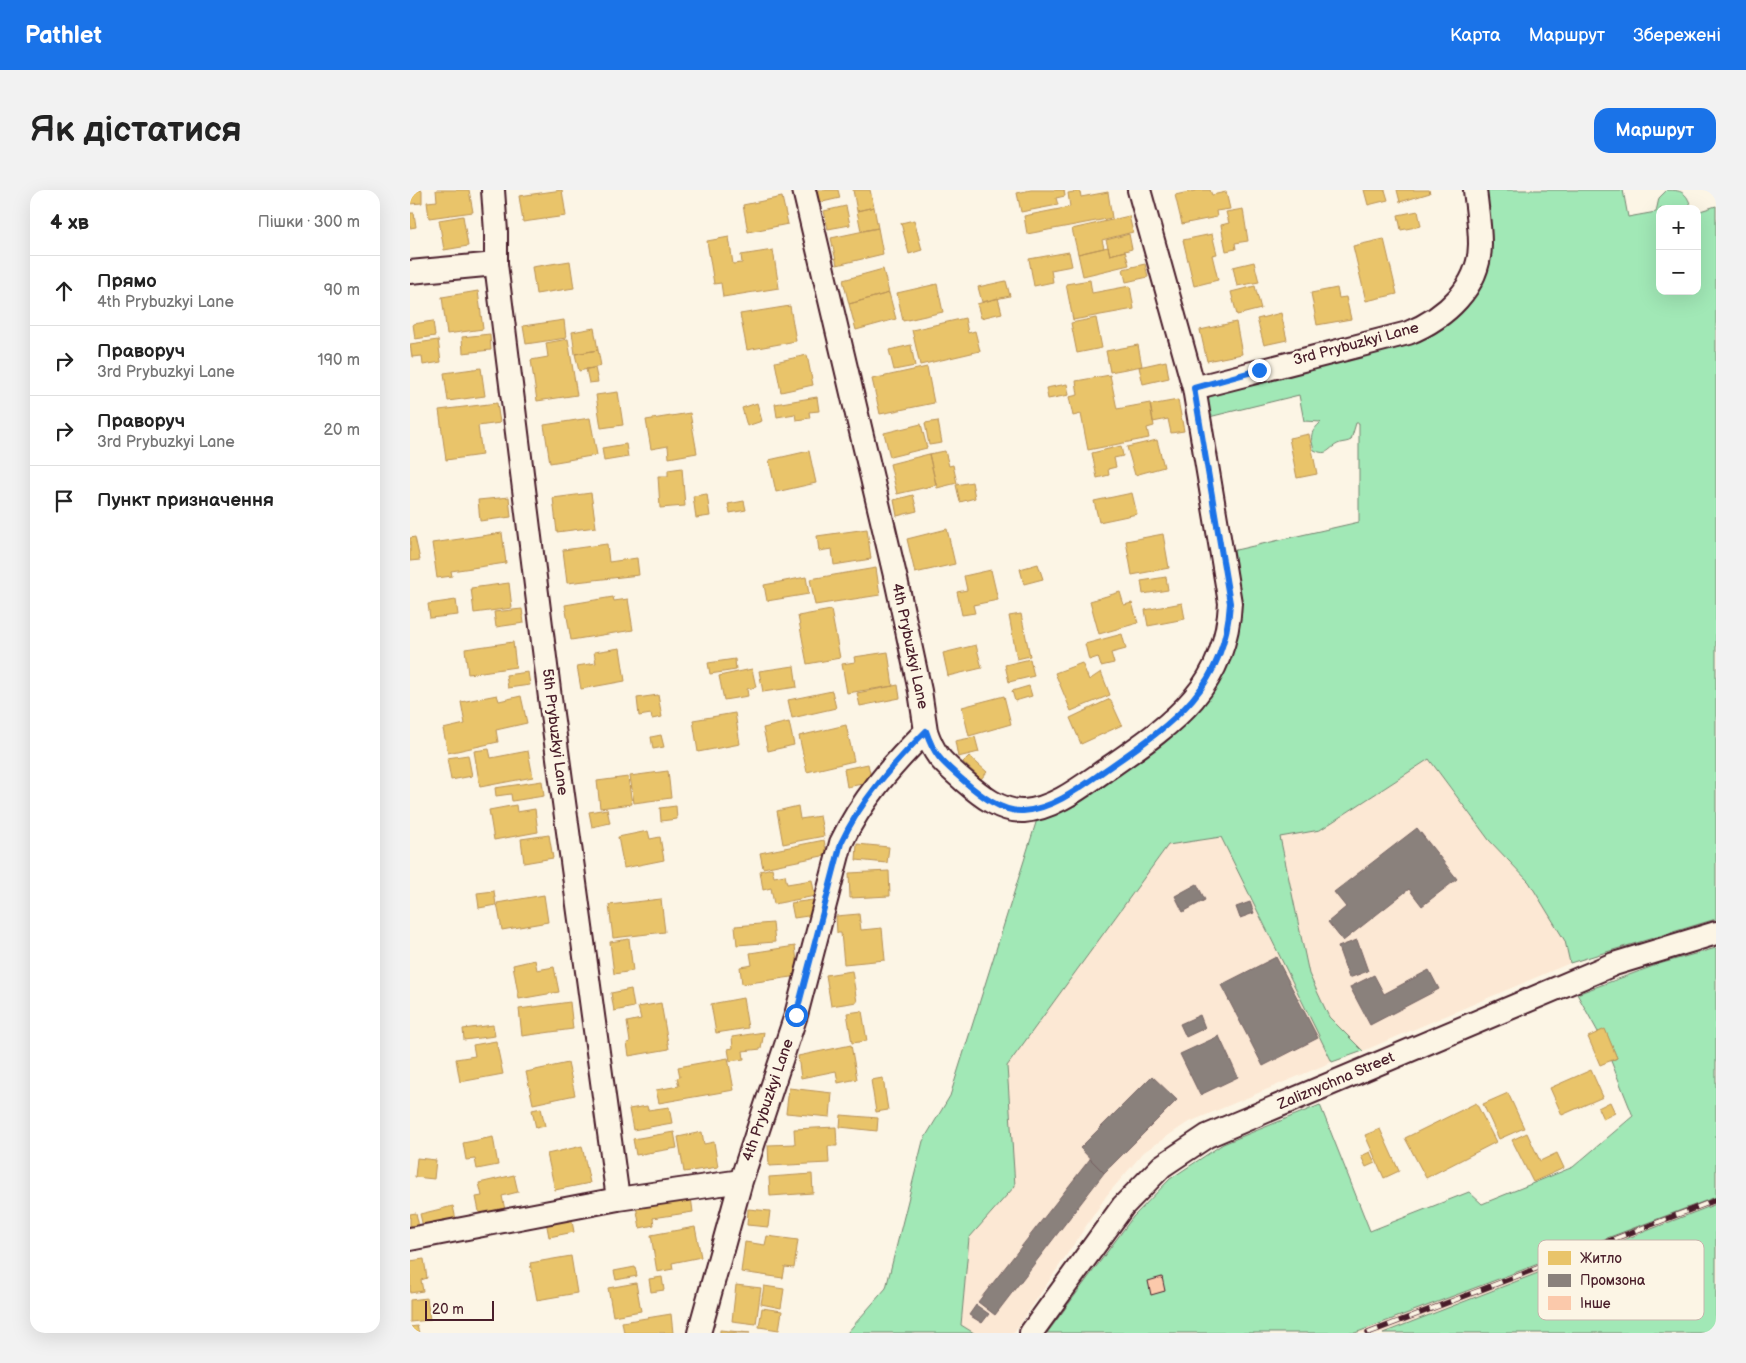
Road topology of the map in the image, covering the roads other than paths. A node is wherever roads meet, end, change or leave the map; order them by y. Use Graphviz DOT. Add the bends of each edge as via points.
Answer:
graph roads {
  1 [pos="493,190"];
  2 [pos="804,190"];
  3 [pos="1139,190"];
  4 [pos="1475,190"];
  5 [pos="496,264"];
  6 [pos="410,272"];
  7 [pos="1194,388"];
  8 [pos="926,731"];
  9 [pos="1716,933"];
  10 [pos="741,1181"];
  11 [pos="618,1199"];
  12 [pos="410,1239"];
  13 [pos="699,1333"];
  14 [pos="1031,1333"];
  1 -- 5 [label="street, 5th Prybuzkyi Lane"];
  2 -- 8 [label="street, 4th Prybuzkyi Lane" via="897,584"];
  3 -- 7 [label="street"];
  4 -- 7 [label="street, 3rd Prybuzkyi Lane" via="1480,245 1478,263 1465,290 1446,311 1408,332"];
  5 -- 6 [label="street"];
  5 -- 11 [label="street, 5th Prybuzkyi Lane"];
  7 -- 8 [label="street" via="1230,603 1225,642 1217,664 1202,688 1174,720 1068,796 1024,811 993,803 977,792 938,758"];
  8 -- 10 [label="street, 4th Prybuzkyi Lane" via="888,771 851,822 841,843 796,1015"];
  9 -- 14 [label="street, Zaliznychna Street" via="1614,964 1207,1136 1162,1166 1123,1206"];
  10 -- 11 [label="street"];
  10 -- 13 [label="street, 4th Prybuzkyi Lane"];
  11 -- 12 [label="street"];
}
